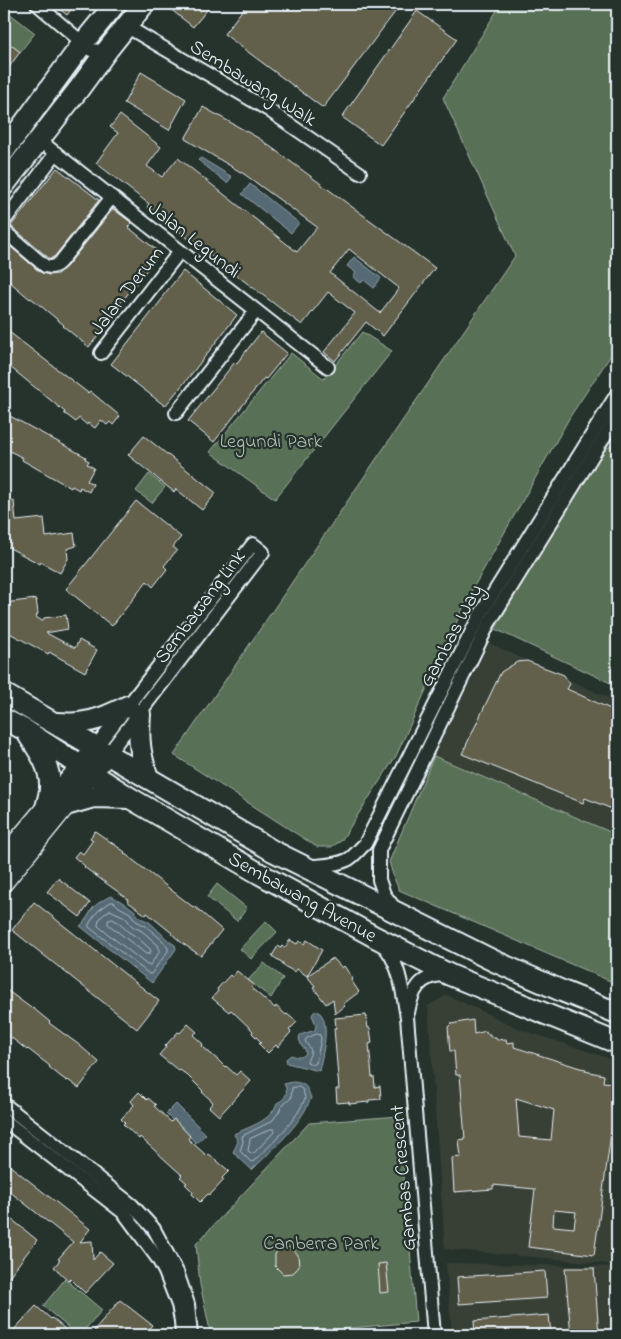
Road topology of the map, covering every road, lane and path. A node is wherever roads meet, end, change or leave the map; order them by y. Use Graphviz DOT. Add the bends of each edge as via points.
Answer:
graph roads {
  1 [pos="37,4"];
  2 [pos="114,4"];
  3 [pos="144,4"];
  4 [pos="126,26"];
  5 [pos="83,43"];
  6 [pos="108,49"];
  7 [pos="39,140"];
  8 [pos="4,150"];
  9 [pos="56,154"];
  10 [pos="360,173"];
  11 [pos="4,185"];
  12 [pos="112,197"];
  13 [pos="4,221"];
  14 [pos="4,231"];
  15 [pos="180,251"];
  16 [pos="256,311"];
  17 [pos="101,352"];
  18 [pos="328,367"];
  19 [pos="617,394"];
  20 [pos="176,413"];
  21 [pos="617,416"];
  22 [pos="4,694"];
  23 [pos="134,710"];
  24 [pos="4,718"];
  25 [pos="54,723"];
  26 [pos="23,729"];
  27 [pos="102,751"];
  28 [pos="86,770"];
  29 [pos="148,778"];
  30 [pos="130,798"];
  31 [pos="56,807"];
  32 [pos="4,860"];
  33 [pos="304,867"];
  34 [pos="4,882"];
  35 [pos="400,915"];
  36 [pos="375,937"];
  37 [pos="450,975"];
  38 [pos="616,1011"];
  39 [pos="407,1017"];
  40 [pos="617,1043"];
  41 [pos="4,1104"];
  42 [pos="4,1120"];
  43 [pos="182,1335"];
  44 [pos="191,1335"];
  45 [pos="434,1335"];
  1 -- 5 [label="street"];
  2 -- 5 [label="main road"];
  3 -- 4 [label="main road"];
  4 -- 6 [label="main road"];
  4 -- 10 [label="street, Sembawang Walk" via="267,108"];
  5 -- 6 [label="street" via="95,51"];
  5 -- 8 [label="main road"];
  6 -- 7 [label="main road"];
  7 -- 9 [label="street, Jalan Legundi"];
  7 -- 11 [label="main road"];
  9 -- 12 [label="street, Jalan Legundi"];
  9 -- 13 [label="street"];
  12 -- 14 [label="street" via="54,267 44,266"];
  12 -- 15 [label="street, Jalan Legundi"];
  15 -- 16 [label="street, Jalan Legundi"];
  15 -- 17 [label="street, Jalan Derum"];
  16 -- 18 [label="street, Jalan Legundi"];
  16 -- 20 [label="street"];
  19 -- 33 [label="street, Gambas Way" via="480,614 365,844 346,861"];
  21 -- 35 [label="street, Gambas Way" via="489,623 379,850 379,880 384,894"];
  22 -- 25 [label="main road, Sembawang Avenue"];
  23 -- 23 [label="street, Sembawang Link" via="253,544 264,552"];
  23 -- 25 [label="main road" via="79,723"];
  23 -- 27 [label="street, Sembawang Link"];
  23 -- 29 [label="main road"];
  24 -- 26 [label="main road, Sembawang Avenue"];
  25 -- 27 [label="main road, Sembawang Avenue"];
  26 -- 28 [label="main road, Sembawang Avenue"];
  26 -- 31 [label="main road" via="41,753"];
  27 -- 28 [label="main road"];
  27 -- 29 [label="main road, Sembawang Avenue"];
  28 -- 30 [label="main road, Sembawang Avenue"];
  28 -- 31 [label="main road"];
  29 -- 33 [label="main road, Sembawang Avenue"];
  30 -- 31 [label="main road" via="94,797"];
  30 -- 36 [label="main road, Sembawang Avenue"];
  31 -- 32 [label="main road" via="15,844"];
  31 -- 34 [label="main road"];
  33 -- 35 [label="main road, Sembawang Avenue"];
  35 -- 38 [label="main road, Sembawang Avenue" via="494,961"];
  36 -- 37 [label="main road, Sembawang Avenue"];
  36 -- 39 [label="street, Gambas Crescent" via="392,957"];
  37 -- 39 [label="street, Gambas Crescent" via="429,976 419,983"];
  37 -- 40 [label="main road, Sembawang Avenue"];
  39 -- 45 [label="street, Gambas Crescent"];
  41 -- 44 [label="street" via="142,1215 177,1272 188,1304"];
  42 -- 43 [label="street" via="124,1214 165,1272 178,1305"];
}
